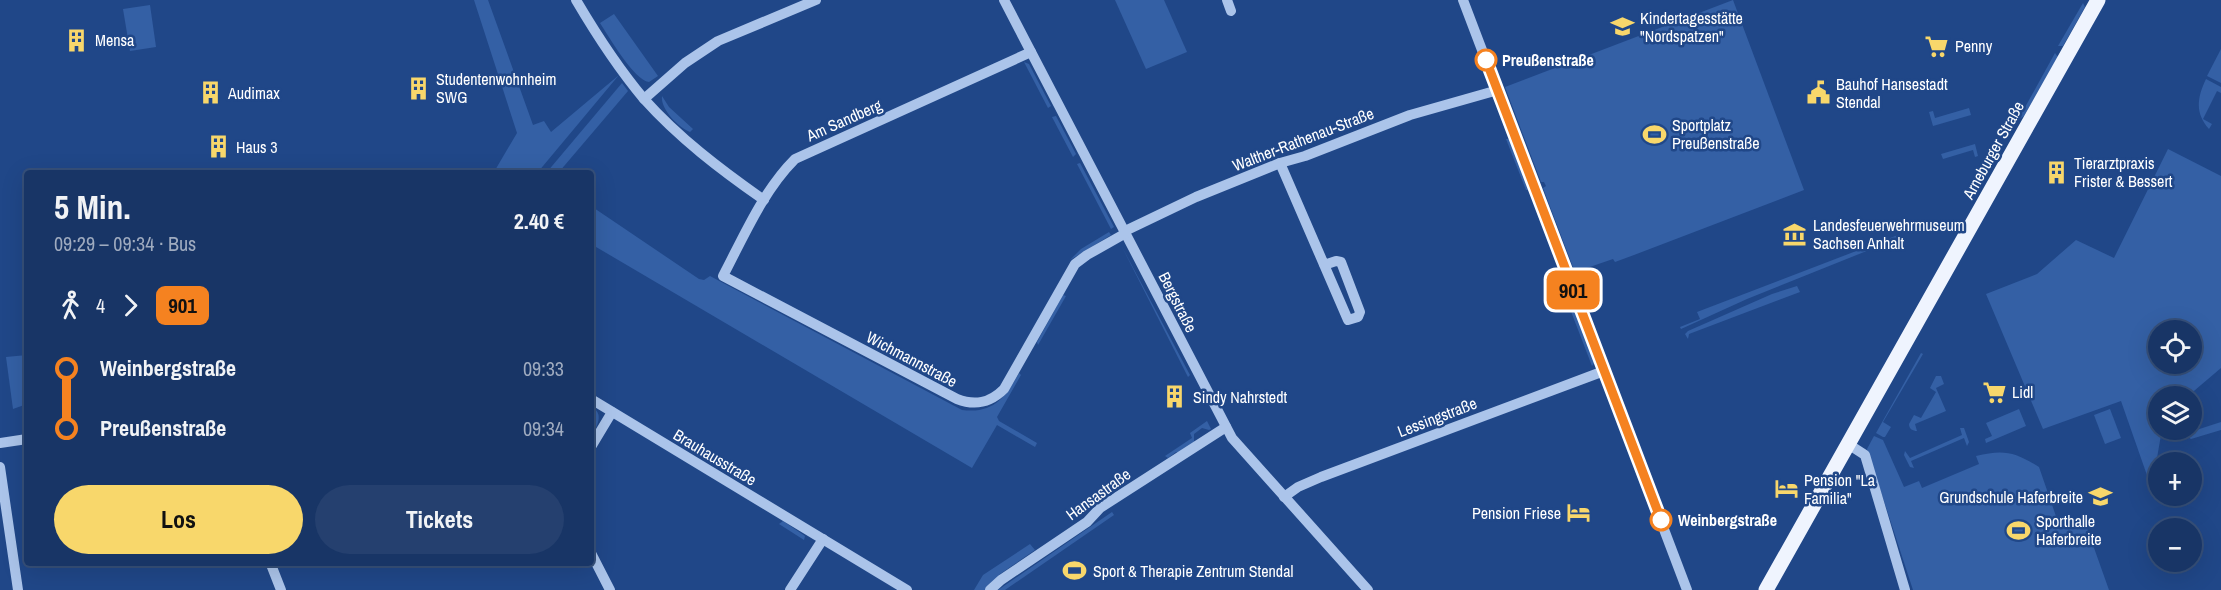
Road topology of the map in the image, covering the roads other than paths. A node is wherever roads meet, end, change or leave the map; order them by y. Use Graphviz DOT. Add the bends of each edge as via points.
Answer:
graph roads {
  1 [pos="576,0"];
  2 [pos="816,0"];
  3 [pos="1004,0"];
  4 [pos="1463,0"];
  5 [pos="2098,0"];
  6 [pos="1031,52"];
  7 [pos="1498,90"];
  8 [pos="644,99"];
  9 [pos="1280,163"];
  10 [pos="764,200"];
  11 [pos="1125,232"];
  12 [pos="1324,265"];
  13 [pos="723,276"];
  14 [pos="1604,371"];
  15 [pos="594,401"];
  16 [pos="612,412"];
  17 [pos="1226,427"];
  18 [pos="24,439"];
  19 [pos="594,442"];
  20 [pos="0,443"];
  21 [pos="1848,444"];
  22 [pos="0,467"];
  23 [pos="1284,497"];
  24 [pos="823,539"];
  25 [pos="594,559"];
  26 [pos="272,566"];
  27 [pos="18,590"];
  28 [pos="281,590"];
  29 [pos="610,590"];
  30 [pos="790,590"];
  31 [pos="907,590"];
  32 [pos="990,590"];
  33 [pos="1368,590"];
  34 [pos="1688,590"];
  35 [pos="1766,590"];
  36 [pos="1905,590"];
  1 -- 8 [label="street"];
  2 -- 8 [label="street" via="718,41 685,63"];
  3 -- 6 [label="street, Bergstraße"];
  4 -- 7 [label="street"];
  5 -- 21 [label="main road, Arneburger Straße"];
  6 -- 10 [label="street, Am Sandberg" via="804,154 784,171"];
  6 -- 11 [label="street, Bergstraße"];
  7 -- 9 [label="street, Walther-Rathenau-Straße" via="1410,115"];
  7 -- 14 [label="street"];
  8 -- 10 [label="street" via="686,140"];
  9 -- 11 [label="street, Walther-Rathenau-Straße" via="1187,201"];
  9 -- 12 [label="street"];
  10 -- 13 [label="street, Am Sandberg"];
  11 -- 13 [label="street, Wichmannstraße" via="1075,264 1004,389 978,404 957,399"];
  11 -- 17 [label="street, Bergstraße"];
  12 -- 12 [label="street" via="1348,320 1358,317 1360,312 1341,262"];
  14 -- 23 [label="street, Lessingstraße" via="1321,477"];
  14 -- 34 [label="street"];
  15 -- 16 [label="street, Brauhausstraße"];
  16 -- 19 [label="street"];
  16 -- 24 [label="street, Brauhausstraße"];
  17 -- 23 [label="street, Bergstraße"];
  17 -- 32 [label="street, Hansastraße" via="1100,508 1087,522"];
  18 -- 20 [label="street"];
  21 -- 35 [label="main road, Arneburger Straße"];
  21 -- 36 [label="street" via="1865,455"];
  22 -- 27 [label="street"];
  23 -- 33 [label="street, Bergstraße"];
  24 -- 30 [label="street"];
  24 -- 31 [label="street, Brauhausstraße"];
  25 -- 29 [label="street"];
  26 -- 28 [label="street"];
}
